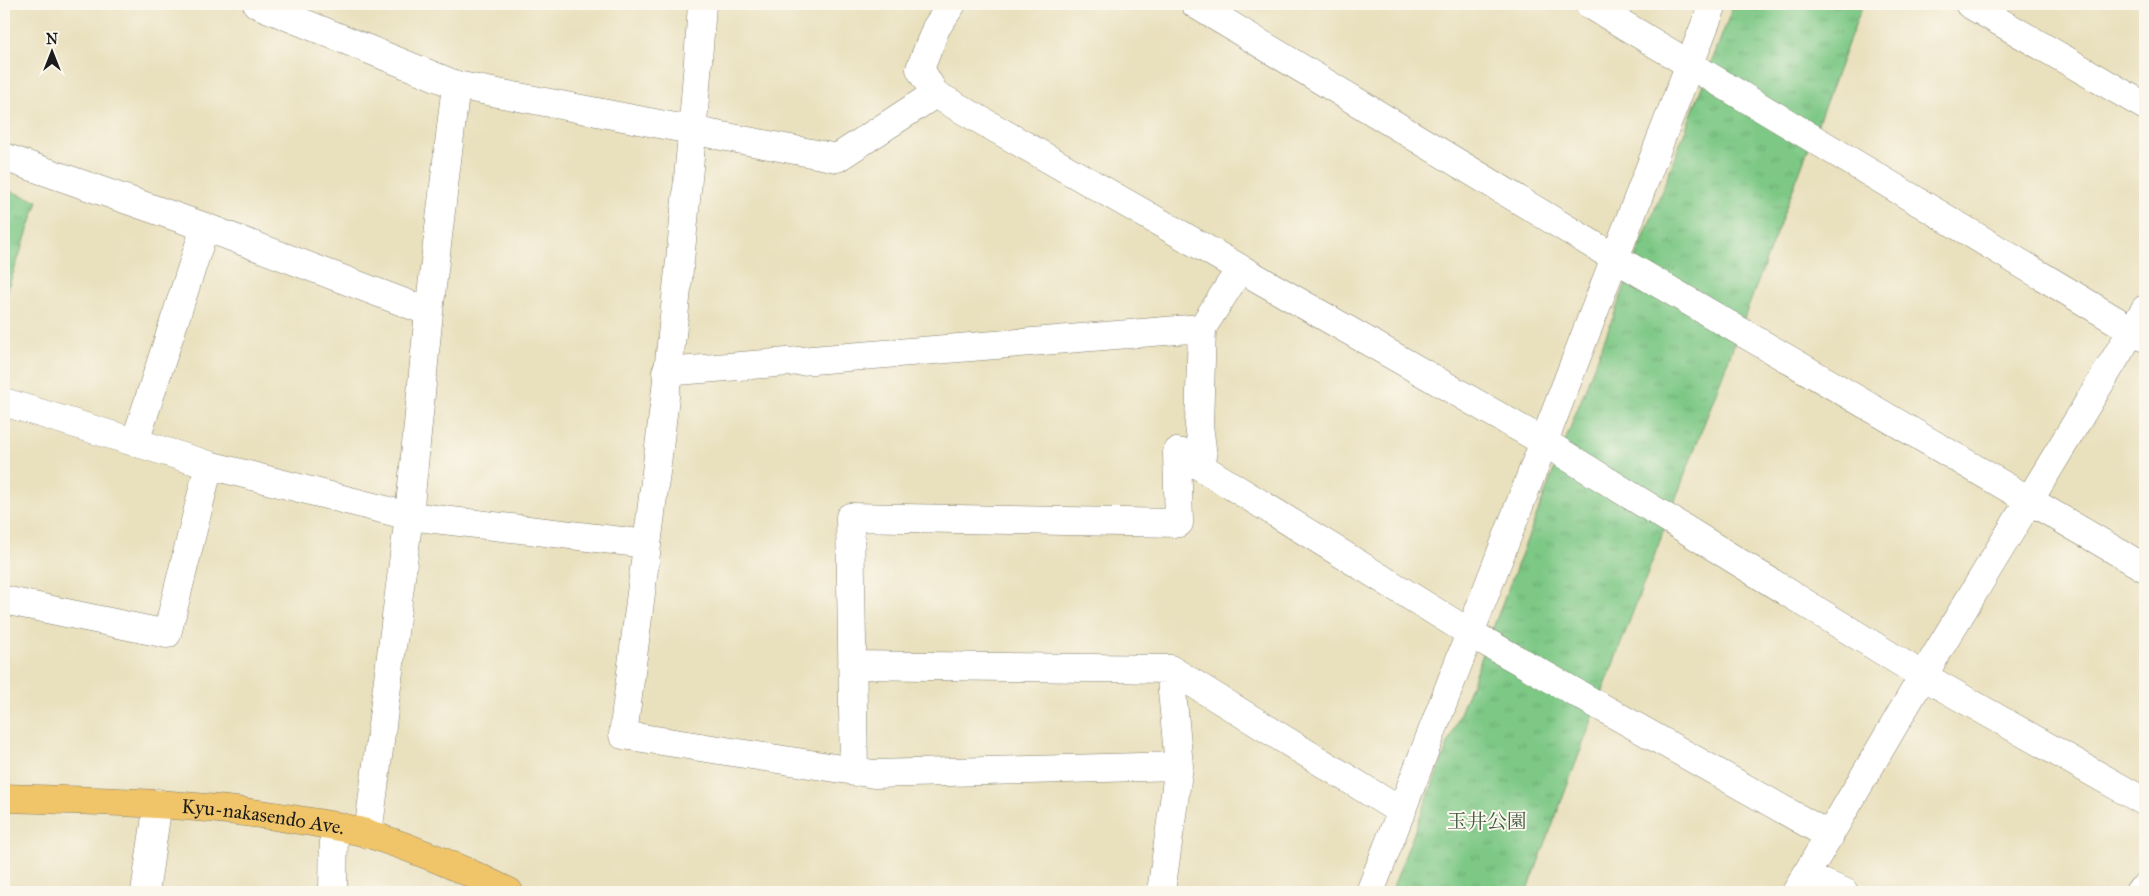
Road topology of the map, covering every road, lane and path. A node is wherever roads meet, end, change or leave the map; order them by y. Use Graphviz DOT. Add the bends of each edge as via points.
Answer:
graph roads {
  1 [pos="257,4"];
  2 [pos="702,4"];
  3 [pos="952,4"];
  4 [pos="1195,4"];
  5 [pos="1588,4"];
  6 [pos="1713,4"];
  7 [pos="1969,4"];
  8 [pos="1690,64"];
  9 [pos="456,85"];
  10 [pos="935,94"];
  11 [pos="2145,106"];
  12 [pos="694,130"];
  13 [pos="4,157"];
  14 [pos="205,227"];
  15 [pos="1615,258"];
  16 [pos="1240,268"];
  17 [pos="429,312"];
  18 [pos="2141,326"];
  19 [pos="1202,328"];
  20 [pos="666,372"];
  21 [pos="4,402"];
  22 [pos="135,442"];
  23 [pos="1544,442"];
  24 [pos="1177,452"];
  25 [pos="210,466"];
  26 [pos="2030,499"];
  27 [pos="408,516"];
  28 [pos="647,544"];
  29 [pos="2145,568"];
  30 [pos="4,600"];
  31 [pos="1470,633"];
  32 [pos="852,665"];
  33 [pos="1170,670"];
  34 [pos="1923,676"];
  35 [pos="1179,766"];
  36 [pos="854,772"];
  37 [pos="4,798"];
  38 [pos="2145,802"];
  39 [pos="158,803"];
  40 [pos="1402,812"];
  41 [pos="334,827"];
  42 [pos="368,834"];
  43 [pos="1830,836"];
  44 [pos="1801,884"];
  45 [pos="2145,887"];
  46 [pos="145,892"];
  47 [pos="333,892"];
  48 [pos="509,892"];
  49 [pos="1161,892"];
  50 [pos="1370,892"];
  51 [pos="1844,892"];
  52 [pos="2139,892"];
  1 -- 9 [label="street"];
  2 -- 12 [label="street"];
  3 -- 10 [label="street" via="936,28 920,69"];
  4 -- 15 [label="street"];
  5 -- 8 [label="street"];
  6 -- 8 [label="street"];
  7 -- 11 [label="street"];
  8 -- 15 [label="street"];
  8 -- 18 [label="street"];
  9 -- 12 [label="street"];
  9 -- 17 [label="street"];
  10 -- 12 [label="street" via="837,158"];
  10 -- 16 [label="street"];
  12 -- 20 [label="street"];
  13 -- 14 [label="street"];
  14 -- 17 [label="street"];
  14 -- 22 [label="street"];
  15 -- 23 [label="street"];
  15 -- 26 [label="street"];
  16 -- 19 [label="street"];
  16 -- 23 [label="street"];
  17 -- 27 [label="street"];
  18 -- 26 [label="street"];
  19 -- 20 [label="street"];
  19 -- 24 [label="street" via="1199,425 1204,456"];
  20 -- 28 [label="street"];
  21 -- 22 [label="street"];
  22 -- 25 [label="street"];
  23 -- 31 [label="street"];
  23 -- 34 [label="street"];
  24 -- 31 [label="street"];
  24 -- 32 [label="street" via="1179,523 850,517"];
  25 -- 27 [label="street"];
  25 -- 30 [label="street" via="167,634"];
  26 -- 29 [label="street"];
  26 -- 34 [label="street"];
  27 -- 28 [label="street"];
  27 -- 42 [label="street"];
  28 -- 36 [label="street" via="622,735"];
  31 -- 40 [label="street"];
  31 -- 43 [label="street"];
  32 -- 33 [label="street"];
  32 -- 36 [label="street"];
  33 -- 35 [label="street"];
  33 -- 40 [label="street"];
  34 -- 38 [label="street"];
  34 -- 43 [label="street"];
  35 -- 36 [label="street"];
  35 -- 49 [label="street"];
  37 -- 39 [label="main road, Kyu-nakasendo Ave."];
  39 -- 41 [label="main road, Kyu-nakasendo Ave." via="256,813"];
  39 -- 46 [label="street"];
  40 -- 50 [label="street"];
  41 -- 42 [label="main road, Kyu-nakasendo Ave."];
  41 -- 47 [label="street"];
  42 -- 48 [label="main road, Kyu-nakasendo Ave." via="454,865"];
  43 -- 44 [label="street"];
  44 -- 51 [label="street"];
  45 -- 52 [label="street"];
}
